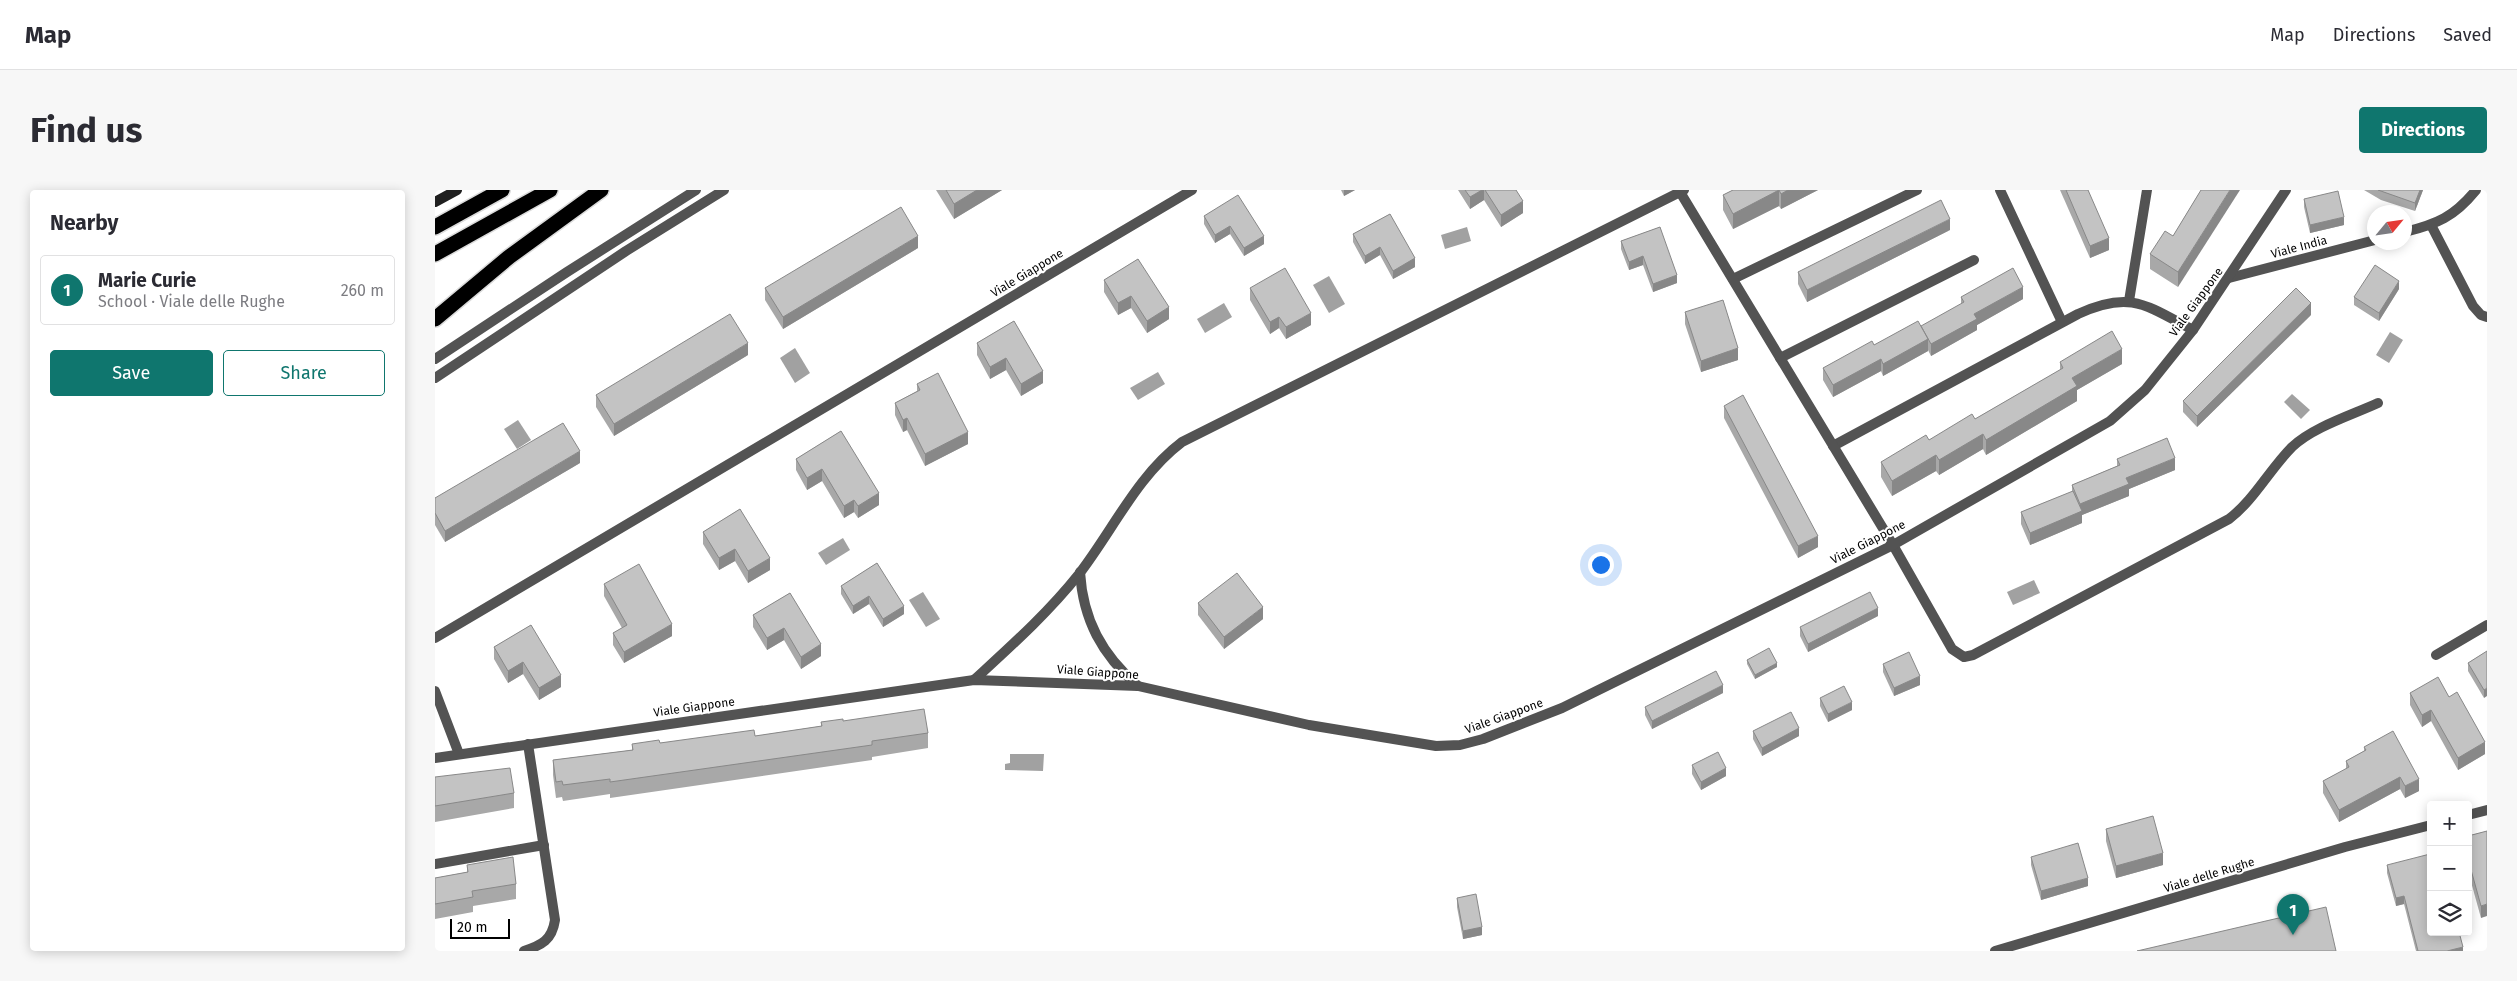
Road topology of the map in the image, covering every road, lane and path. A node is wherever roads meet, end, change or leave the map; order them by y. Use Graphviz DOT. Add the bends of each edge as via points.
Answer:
graph roads {
  1 [pos="457,190"];
  2 [pos="502,190"];
  3 [pos="550,190"];
  4 [pos="601,190"];
  5 [pos="696,190"];
  6 [pos="724,190"];
  7 [pos="1192,190"];
  8 [pos="1917,190"];
  9 [pos="2000,190"];
  10 [pos="2147,190"];
  11 [pos="2286,190"];
  12 [pos="2475,190"];
  13 [pos="1682,191"];
  14 [pos="446,196"];
  15 [pos="435,197"];
  16 [pos="435,202"];
  17 [pos="2431,225"];
  18 [pos="435,227"];
  19 [pos="2412,230"];
  20 [pos="2367,242"];
  21 [pos="435,254"];
  22 [pos="1974,260"];
  23 [pos="2229,278"];
  24 [pos="1733,279"];
  25 [pos="2129,301"];
  26 [pos="2487,317"];
  27 [pos="435,319"];
  28 [pos="2062,322"];
  29 [pos="2193,330"];
  30 [pos="1780,358"];
  31 [pos="435,359"];
  32 [pos="435,378"];
  33 [pos="2377,403"];
  34 [pos="1833,446"];
  35 [pos="1893,545"];
  36 [pos="1080,572"];
  37 [pos="2487,625"];
  38 [pos="435,638"];
  39 [pos="2435,655"];
  40 [pos="974,680"];
  41 [pos="1138,686"];
  42 [pos="435,691"];
  43 [pos="528,744"];
  44 [pos="459,754"];
  45 [pos="435,758"];
  46 [pos="2487,810"];
  47 [pos="2472,814"];
  48 [pos="2427,825"];
  49 [pos="544,845"];
  50 [pos="435,864"];
  51 [pos="2020,948"];
  52 [pos="524,951"];
  53 [pos="1995,951"];
  1 -- 14 [label="street"];
  2 -- 18 [label="highway"];
  3 -- 21 [label="highway"];
  4 -- 27 [label="highway" via="509,257"];
  5 -- 31 [label="street"];
  6 -- 32 [label="street"];
  7 -- 38 [label="street, Viale Giappone"];
  8 -- 24 [label="street"];
  9 -- 28 [label="street"];
  10 -- 25 [label="street"];
  11 -- 23 [label="street, Viale Giappone"];
  12 -- 17 [label="street" via="2456,211"];
  13 -- 24 [label="street"];
  13 -- 36 [label="street" via="1187,439 1155,465"];
  14 -- 15 [label="street"];
  14 -- 16 [label="street"];
  17 -- 19 [label="street"];
  17 -- 26 [label="street" via="2473,306"];
  20 -- 23 [label="street, Viale India"];
  22 -- 30 [label="street"];
  23 -- 29 [label="street, Viale Giappone"];
  24 -- 30 [label="street"];
  25 -- 28 [label="street" via="2105,303"];
  25 -- 29 [label="street" via="2153,309"];
  28 -- 34 [label="street"];
  29 -- 35 [label="street, Viale Giappone" via="2145,390 2110,421"];
  30 -- 34 [label="street"];
  33 -- 35 [label="street" via="2308,435 2296,444 2229,519 1973,655 1964,657 1952,649"];
  34 -- 35 [label="street"];
  35 -- 41 [label="street, Viale Giappone" via="1562,708 1460,745 1435,746 1309,725"];
  36 -- 40 [label="street" via="1042,616"];
  36 -- 41 [label="street" via="1081,594 1091,626 1106,653"];
  37 -- 39 [label="street"];
  40 -- 41 [label="street, Viale Giappone"];
  40 -- 43 [label="street, Viale Giappone"];
  42 -- 44 [label="street"];
  43 -- 44 [label="street, Viale Giappone"];
  43 -- 49 [label="street"];
  44 -- 45 [label="street, Viale Giappone"];
  46 -- 47 [label="street"];
  48 -- 51 [label="street, Viale delle Rughe" via="2345,847"];
  49 -- 50 [label="street"];
  49 -- 52 [label="street" via="555,912 554,929 545,943"];
  51 -- 53 [label="street, Viale delle Rughe"];
}
